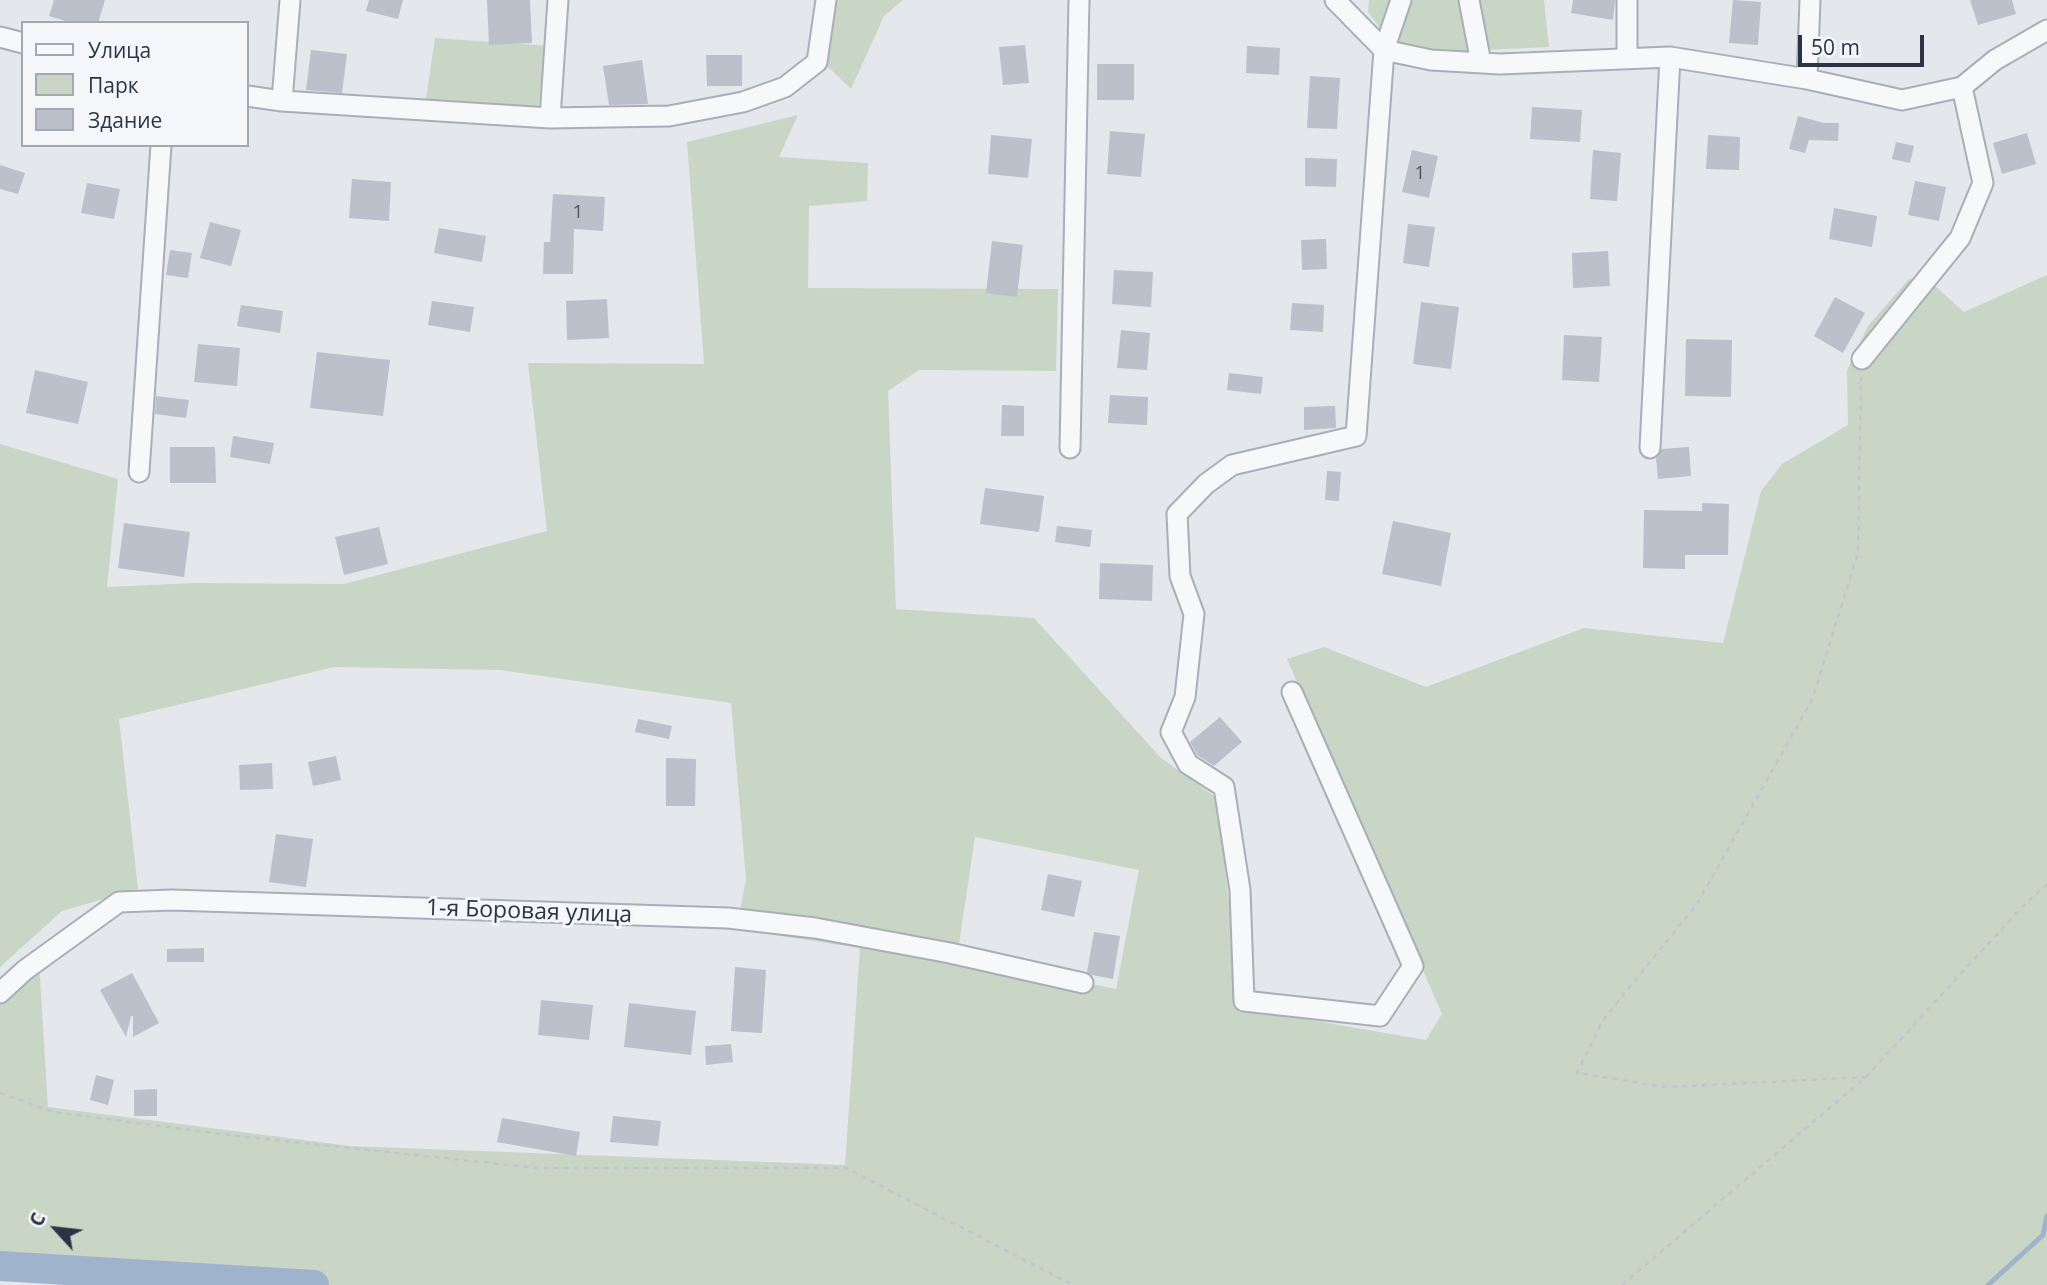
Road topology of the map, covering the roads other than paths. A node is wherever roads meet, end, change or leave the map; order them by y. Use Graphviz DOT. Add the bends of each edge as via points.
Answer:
graph roads {
  1 [pos="290,0"];
  2 [pos="558,0"];
  3 [pos="826,0"];
  4 [pos="1079,0"];
  5 [pos="1335,0"];
  6 [pos="1401,0"];
  7 [pos="1469,0"];
  8 [pos="1627,0"];
  9 [pos="1810,0"];
  10 [pos="2047,30"];
  11 [pos="0,37"];
  12 [pos="21,42"];
  13 [pos="1384,50"];
  14 [pos="1671,57"];
  15 [pos="1627,58"];
  16 [pos="1481,63"];
  17 [pos="1807,79"];
  18 [pos="1962,88"];
  19 [pos="248,96"];
  20 [pos="282,101"];
  21 [pos="550,118"];
  22 [pos="161,147"];
  23 [pos="1862,359"];
  24 [pos="1070,447"];
  25 [pos="1650,448"];
  26 [pos="139,472"];
  27 [pos="1293,692"];
  28 [pos="1083,983"];
  29 [pos="0,993"];
  1 -- 20 [label="street"];
  2 -- 21 [label="street"];
  3 -- 21 [label="street" via="817,62 785,87 743,102 669,116"];
  4 -- 24 [label="street"];
  5 -- 13 [label="street"];
  6 -- 13 [label="street"];
  7 -- 16 [label="street"];
  8 -- 15 [label="street"];
  9 -- 17 [label="street"];
  10 -- 18 [label="street" via="1995,60"];
  11 -- 12 [label="street"];
  13 -- 16 [label="street" via="1431,60"];
  13 -- 27 [label="street" via="1356,436 1231,465 1177,514 1180,576 1194,614 1185,697 1171,732 1188,764 1224,787 1240,890 1244,1001 1380,1016 1413,966"];
  14 -- 15 [label="street"];
  14 -- 17 [label="street"];
  14 -- 25 [label="street"];
  15 -- 16 [label="street"];
  17 -- 18 [label="street" via="1902,100"];
  18 -- 23 [label="street" via="1983,183 1960,238"];
  19 -- 20 [label="street"];
  20 -- 21 [label="street"];
  22 -- 26 [label="street"];
  28 -- 29 [label="street, 1-я Боровая улица" via="829,930 727,918 172,900 119,902"];
}
